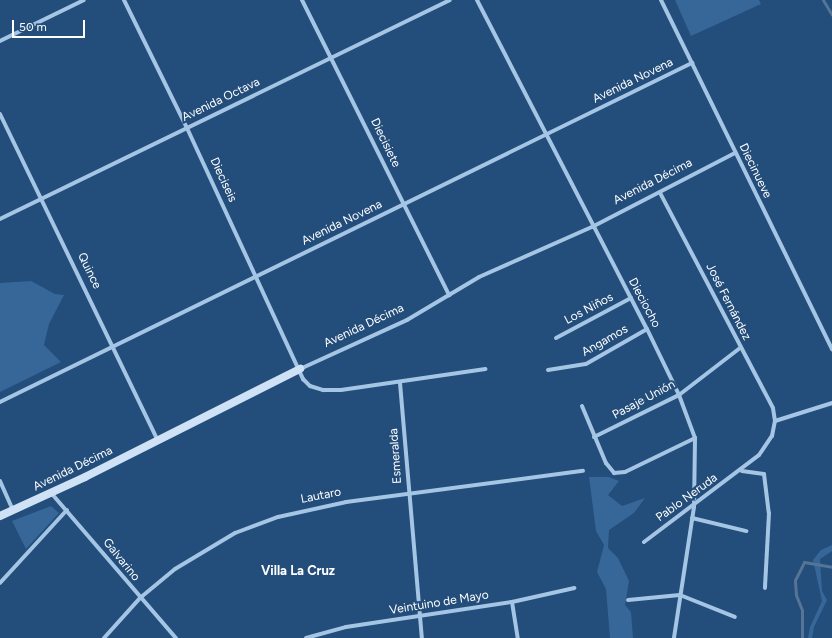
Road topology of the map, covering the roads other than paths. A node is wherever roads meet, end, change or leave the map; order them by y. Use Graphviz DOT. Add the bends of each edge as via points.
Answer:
graph roads {
  1 [pos="84,0"];
  2 [pos="124,0"];
  3 [pos="302,0"];
  4 [pos="450,0"];
  5 [pos="477,0"];
  6 [pos="661,0"];
  7 [pos="0,41"];
  8 [pos="332,57"];
  9 [pos="692,63"];
  10 [pos="0,114"];
  11 [pos="187,128"];
  12 [pos="546,135"];
  13 [pos="735,153"];
  14 [pos="660,192"];
  15 [pos="43,198"];
  16 [pos="404,205"];
  17 [pos="0,219"];
  18 [pos="592,227"];
  19 [pos="257,275"];
  20 [pos="449,294"];
  21 [pos="631,298"];
  22 [pos="647,329"];
  23 [pos="556,338"];
  24 [pos="113,345"];
  25 [pos="740,348"];
  26 [pos="832,349"];
  27 [pos="300,369"];
  28 [pos="485,369"];
  29 [pos="548,370"];
  30 [pos="400,383"];
  31 [pos="678,395"];
  32 [pos="0,402"];
  33 [pos="832,403"];
  34 [pos="582,406"];
  35 [pos="775,421"];
  36 [pos="594,438"];
  37 [pos="695,438"];
  38 [pos="157,439"];
  39 [pos="742,470"];
  40 [pos="583,471"];
  41 [pos="0,481"];
  42 [pos="409,493"];
  43 [pos="52,494"];
  44 [pos="694,507"];
  45 [pos="13,510"];
  46 [pos="67,510"];
  47 [pos="0,516"];
  48 [pos="692,518"];
  49 [pos="746,531"];
  50 [pos="644,542"];
  51 [pos="0,583"];
  52 [pos="574,588"];
  53 [pos="765,588"];
  54 [pos="680,595"];
  55 [pos="140,598"];
  56 [pos="628,600"];
  57 [pos="512,602"];
  58 [pos="420,616"];
  59 [pos="735,617"];
  60 [pos="104,638"];
  61 [pos="176,638"];
  62 [pos="306,638"];
  63 [pos="422,638"];
  64 [pos="518,638"];
  65 [pos="674,638"];
  1 -- 7 [label="street"];
  2 -- 11 [label="street, Dieciseis"];
  3 -- 8 [label="street, Diecisiete"];
  4 -- 8 [label="street, Avenida Octava"];
  5 -- 12 [label="street, Dieciocho"];
  6 -- 9 [label="street, Diecinueve"];
  8 -- 11 [label="street, Avenida Octava"];
  8 -- 16 [label="street, Diecisiete"];
  9 -- 12 [label="street, Avenida Novena"];
  9 -- 13 [label="street, Diecinueve"];
  10 -- 15 [label="street, Quince"];
  11 -- 15 [label="street, Avenida Octava"];
  11 -- 19 [label="street, Dieciseis"];
  12 -- 16 [label="street, Avenida Novena"];
  12 -- 18 [label="street, Dieciocho"];
  13 -- 14 [label="street, Avenida Décima"];
  13 -- 26 [label="street, Diecinueve"];
  14 -- 18 [label="street, Avenida Décima"];
  14 -- 25 [label="street, José Fernández"];
  15 -- 17 [label="street, Avenida Octava"];
  15 -- 24 [label="street, Quince"];
  16 -- 19 [label="street, Avenida Novena"];
  16 -- 20 [label="street, Diecisiete"];
  18 -- 20 [label="street, Avenida Décima" via="479,277"];
  18 -- 21 [label="street, Dieciocho"];
  19 -- 24 [label="street, Avenida Novena"];
  19 -- 27 [label="street, Dieciseis"];
  20 -- 27 [label="street, Avenida Décima" via="407,320"];
  21 -- 22 [label="street, Dieciocho"];
  21 -- 23 [label="street, Los Niños"];
  22 -- 29 [label="street, Angamos" via="586,364"];
  22 -- 31 [label="street, Dieciocho"];
  24 -- 32 [label="street, Avenida Novena"];
  24 -- 38 [label="street, Quince"];
  25 -- 31 [label="street, Pasaje Unión"];
  25 -- 35 [label="street, José Fernández" via="773,408"];
  27 -- 30 [label="street" via="310,386 323,390"];
  27 -- 38 [label="street, Avenida Décima"];
  28 -- 30 [label="street"];
  30 -- 42 [label="street, Esmeralda"];
  31 -- 36 [label="street, Pasaje Unión"];
  31 -- 37 [label="street, Dieciocho"];
  33 -- 35 [label="street"];
  34 -- 36 [label="street"];
  35 -- 39 [label="street, Pablo Neruda" via="772,436 759,455"];
  36 -- 37 [label="street" via="606,463 614,472 620,473"];
  37 -- 44 [label="street, Dieciocho"];
  38 -- 43 [label="street, Avenida Décima"];
  39 -- 44 [label="street, Pablo Neruda"];
  39 -- 53 [label="street" via="764,474 769,513"];
  40 -- 42 [label="street, Lautaro"];
  41 -- 45 [label="street"];
  42 -- 55 [label="street, Lautaro" via="323,505 256,524 195,556"];
  42 -- 58 [label="street, Esmeralda"];
  43 -- 45 [label="street, Avenida Décima"];
  43 -- 46 [label="street, Galvarino"];
  44 -- 48 [label="street, Dieciocho"];
  44 -- 50 [label="street, Pablo Neruda"];
  45 -- 47 [label="street, Avenida Décima"];
  46 -- 51 [label="street"];
  46 -- 55 [label="street, Galvarino"];
  48 -- 49 [label="street"];
  48 -- 54 [label="street, Dieciocho"];
  52 -- 57 [label="street, Veintuino de Mayo"];
  54 -- 56 [label="street"];
  54 -- 59 [label="street"];
  54 -- 65 [label="street, Dieciocho"];
  55 -- 60 [label="street, Lautaro"];
  55 -- 61 [label="street, Galvarino"];
  57 -- 58 [label="street, Veintuino de Mayo"];
  57 -- 64 [label="street"];
  58 -- 62 [label="street, Veintuino de Mayo" via="346,627"];
  58 -- 63 [label="street, Esmeralda"];
}
